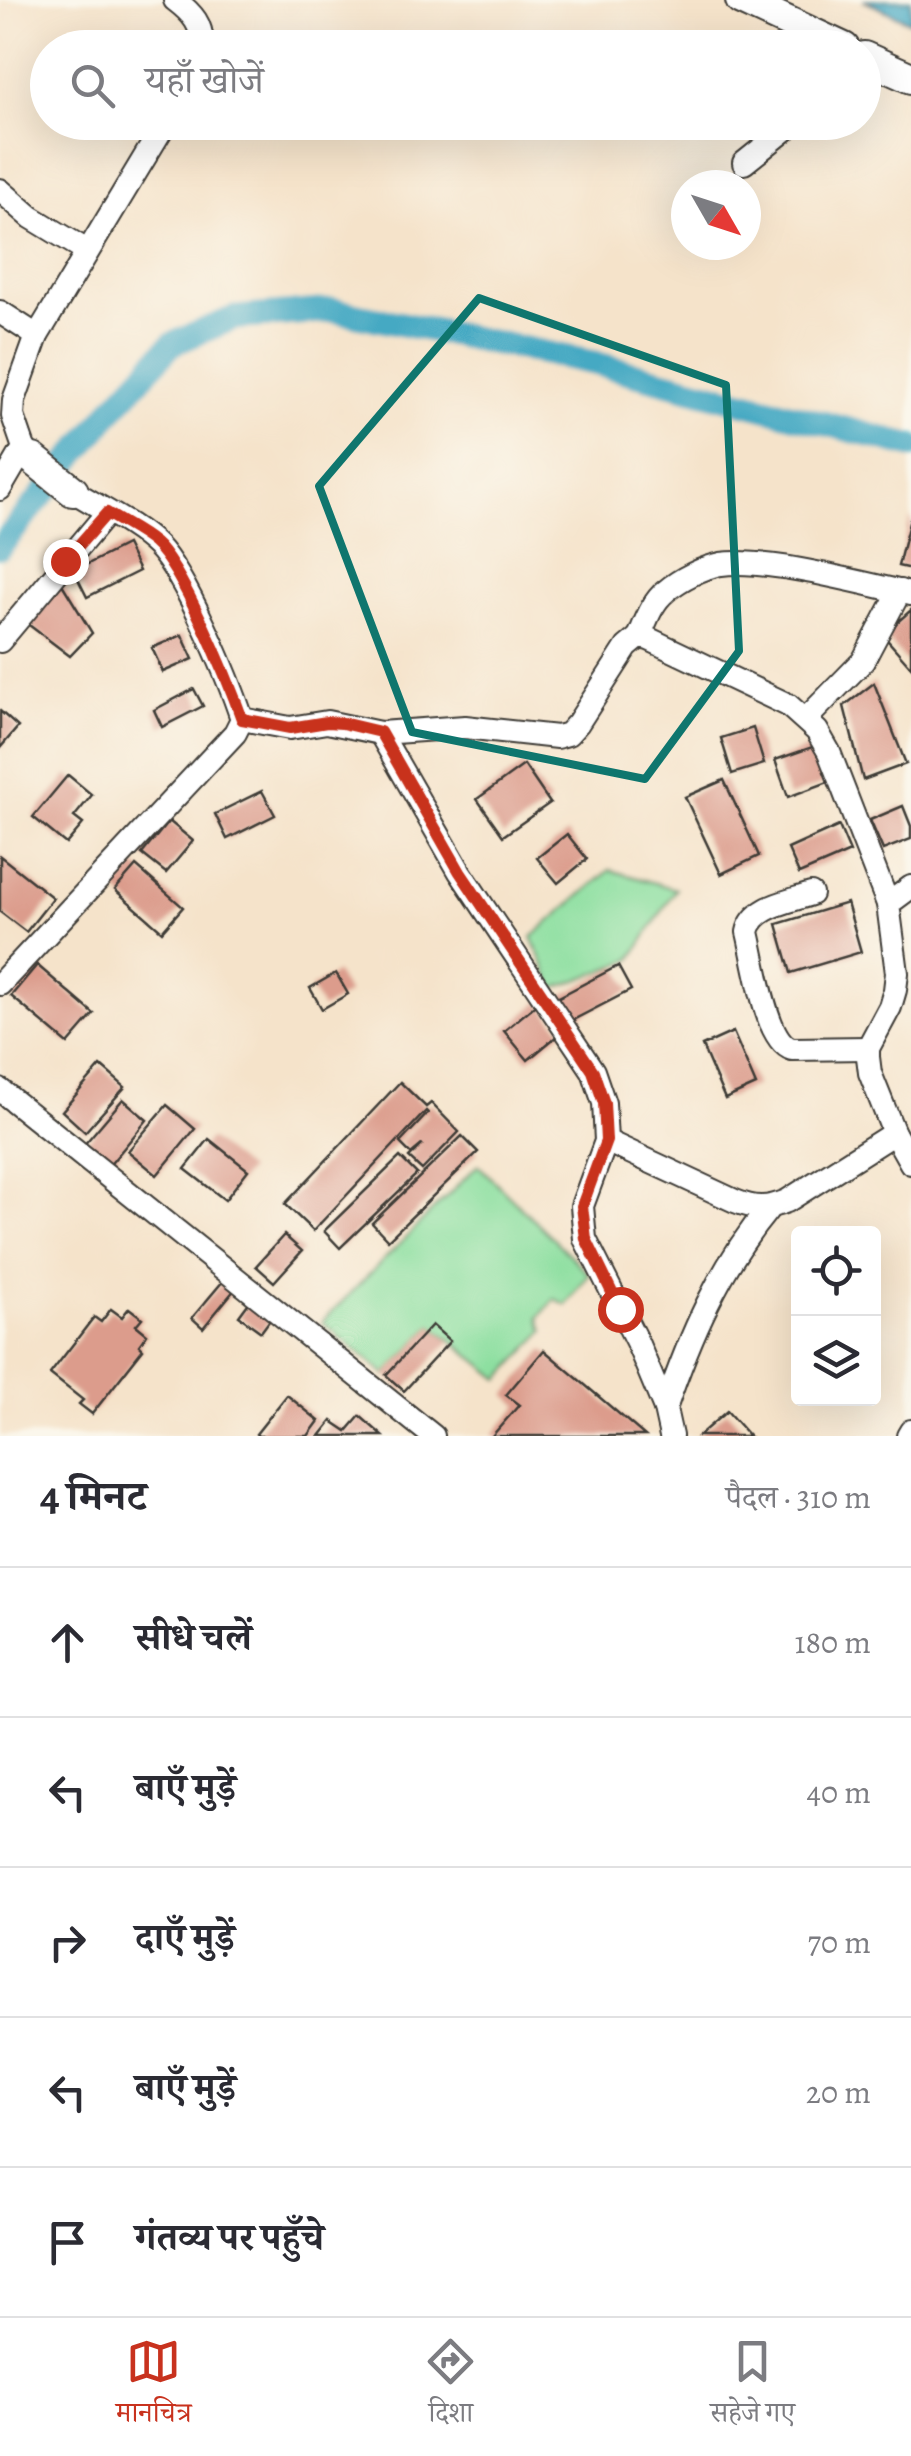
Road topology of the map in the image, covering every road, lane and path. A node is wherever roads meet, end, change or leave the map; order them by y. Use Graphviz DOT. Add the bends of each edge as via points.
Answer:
graph roads {
  1 [pos="175,0"];
  2 [pos="741,0"];
  3 [pos="202,30"];
  4 [pos="804,30"];
  5 [pos="881,64"];
  6 [pos="911,78"];
  7 [pos="155,140"];
  8 [pos="773,140"];
  9 [pos="744,164"];
  10 [pos="0,190"];
  11 [pos="87,251"];
  12 [pos="0,312"];
  13 [pos="37,336"];
  14 [pos="29,454"];
  15 [pos="0,488"];
  16 [pos="73,490"];
  17 [pos="107,513"];
  18 [pos="906,592"];
  19 [pos="639,637"];
  20 [pos="0,642"];
  21 [pos="806,718"];
  22 [pos="242,719"];
  23 [pos="380,732"];
  24 [pos="911,886"];
  25 [pos="811,894"];
  26 [pos="888,904"];
  27 [pos="0,984"];
  28 [pos="868,1048"];
  29 [pos="0,1090"];
  30 [pos="894,1132"];
  31 [pos="606,1141"];
  32 [pos="911,1163"];
  33 [pos="769,1208"];
  34 [pos="665,1409"];
  35 [pos="419,1432"];
  36 [pos="671,1436"];
  1 -- 3 [label="street"];
  2 -- 4 [label="street"];
  5 -- 6 [label="street"];
  7 -- 11 [label="street"];
  8 -- 9 [label="street"];
  10 -- 11 [label="street"];
  11 -- 13 [label="street"];
  12 -- 13 [label="street"];
  13 -- 14 [label="street" via="12,416"];
  14 -- 15 [label="street"];
  14 -- 16 [label="street"];
  16 -- 17 [label="street"];
  17 -- 20 [label="street"];
  17 -- 22 [label="street" via="156,544 172,564"];
  18 -- 19 [label="street" via="723,564 667,590"];
  18 -- 21 [label="street" via="863,661"];
  19 -- 21 [label="street"];
  19 -- 23 [label="street" via="568,734 465,727"];
  21 -- 26 [label="street" via="829,752"];
  22 -- 23 [label="street" via="290,728 342,723"];
  22 -- 27 [label="street"];
  23 -- 31 [label="street" via="460,872 593,1071"];
  24 -- 26 [label="street"];
  25 -- 28 [label="street" via="765,910 750,924 772,1032 792,1049"];
  26 -- 28 [label="street" via="895,990"];
  28 -- 30 [label="street" via="870,1073"];
  29 -- 35 [label="street"];
  30 -- 32 [label="street"];
  30 -- 33 [label="street"];
  31 -- 33 [label="street" via="752,1208"];
  31 -- 34 [label="street" via="582,1206 586,1239"];
  33 -- 34 [label="street" via="697,1322"];
  34 -- 36 [label="street"];
}
